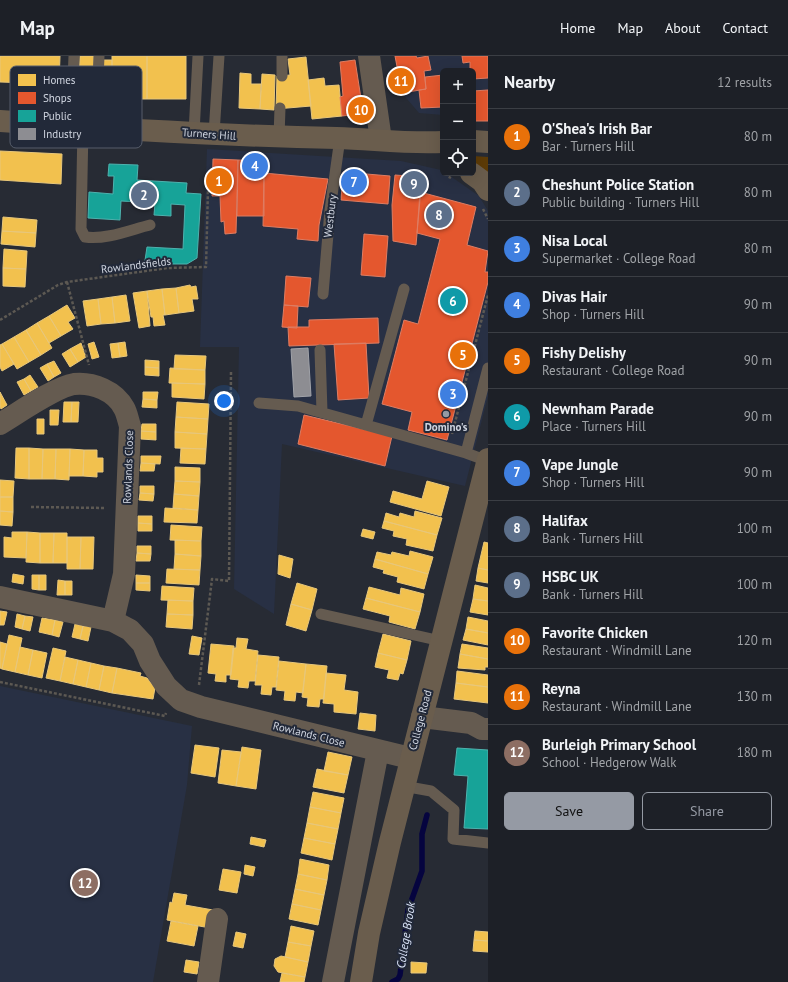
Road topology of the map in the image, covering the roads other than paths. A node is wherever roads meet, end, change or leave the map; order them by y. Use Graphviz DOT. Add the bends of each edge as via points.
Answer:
graph roads {
  1 [pos="74,56"];
  2 [pos="99,56"];
  3 [pos="198,56"];
  4 [pos="219,56"];
  5 [pos="282,56"];
  6 [pos="369,56"];
  7 [pos="75,66"];
  8 [pos="97,66"];
  9 [pos="282,76"];
  10 [pos="280,108"];
  11 [pos="0,121"];
  12 [pos="10,122"];
  13 [pos="142,130"];
  14 [pos="204,133"];
  15 [pos="279,137"];
  16 [pos="340,138"];
  17 [pos="382,140"];
  18 [pos="476,141"];
  19 [pos="440,142"];
  20 [pos="488,142"];
  21 [pos="419,143"];
  22 [pos="83,148"];
  23 [pos="440,154"];
  24 [pos="475,176"];
  25 [pos="488,190"];
  26 [pos="150,225"];
  27 [pos="404,289"];
  28 [pos="323,294"];
  29 [pos="320,350"];
  30 [pos="488,368"];
  31 [pos="259,403"];
  32 [pos="322,412"];
  33 [pos="0,424"];
  34 [pos="366,425"];
  35 [pos="466,453"];
  36 [pos="488,460"];
  37 [pos="0,596"];
  38 [pos="321,614"];
  39 [pos="113,621"];
  40 [pos="441,641"];
  41 [pos="422,717"];
  42 [pos="488,729"];
  43 [pos="378,751"];
  44 [pos="410,758"];
  45 [pos="403,786"];
  46 [pos="488,843"];
  47 [pos="217,919"];
  48 [pos="208,982"];
  49 [pos="333,982"];
  50 [pos="361,982"];
  1 -- 7 [label="lane"];
  2 -- 8 [label="lane"];
  3 -- 14 [label="lane"];
  4 -- 14 [label="lane"];
  5 -- 9 [label="lane"];
  6 -- 17 [label="street"];
  10 -- 15 [label="lane"];
  11 -- 12 [label="main road, Turners Hill"];
  13 -- 14 [label="main road, Turners Hill"];
  14 -- 15 [label="main road, Turners Hill"];
  15 -- 16 [label="main road, Turners Hill"];
  16 -- 17 [label="main road, Turners Hill"];
  16 -- 28 [label="lane, Westbury" via="327,238"];
  17 -- 21 [label="main road, Turners Hill"];
  18 -- 20 [label="main road"];
  19 -- 21 [label="main road, Turners Hill"];
  21 -- 23 [label="main road, Turners Hill"];
  22 -- 26 [label="lane" via="81,230 85,237 104,236"];
  24 -- 25 [label="main road"];
  27 -- 34 [label="lane"];
  29 -- 32 [label="lane"];
  30 -- 35 [label="lane"];
  31 -- 32 [label="lane" via="298,406"];
  32 -- 34 [label="lane"];
  33 -- 39 [label="street, Rowlands Close" via="73,384 110,392 124,408 130,426 124,574"];
  34 -- 35 [label="lane"];
  35 -- 36 [label="lane"];
  36 -- 40 [label="main road, College Road"];
  37 -- 39 [label="street, Rowlands Close"];
  38 -- 40 [label="lane"];
  39 -- 43 [label="street, Rowlands Close" via="130,630 138,638 166,686 181,700"];
  40 -- 41 [label="main road, College Road"];
  41 -- 42 [label="street" via="471,723"];
  41 -- 44 [label="main road, College Road"];
  43 -- 44 [label="street, Rowlands Close"];
  43 -- 49 [label="street"];
  44 -- 45 [label="main road, College Road"];
  45 -- 46 [label="lane" via="431,791 454,810 453,839"];
  45 -- 50 [label="main road, College Road" via="369,933"];
  47 -- 48 [label="street"];
}
